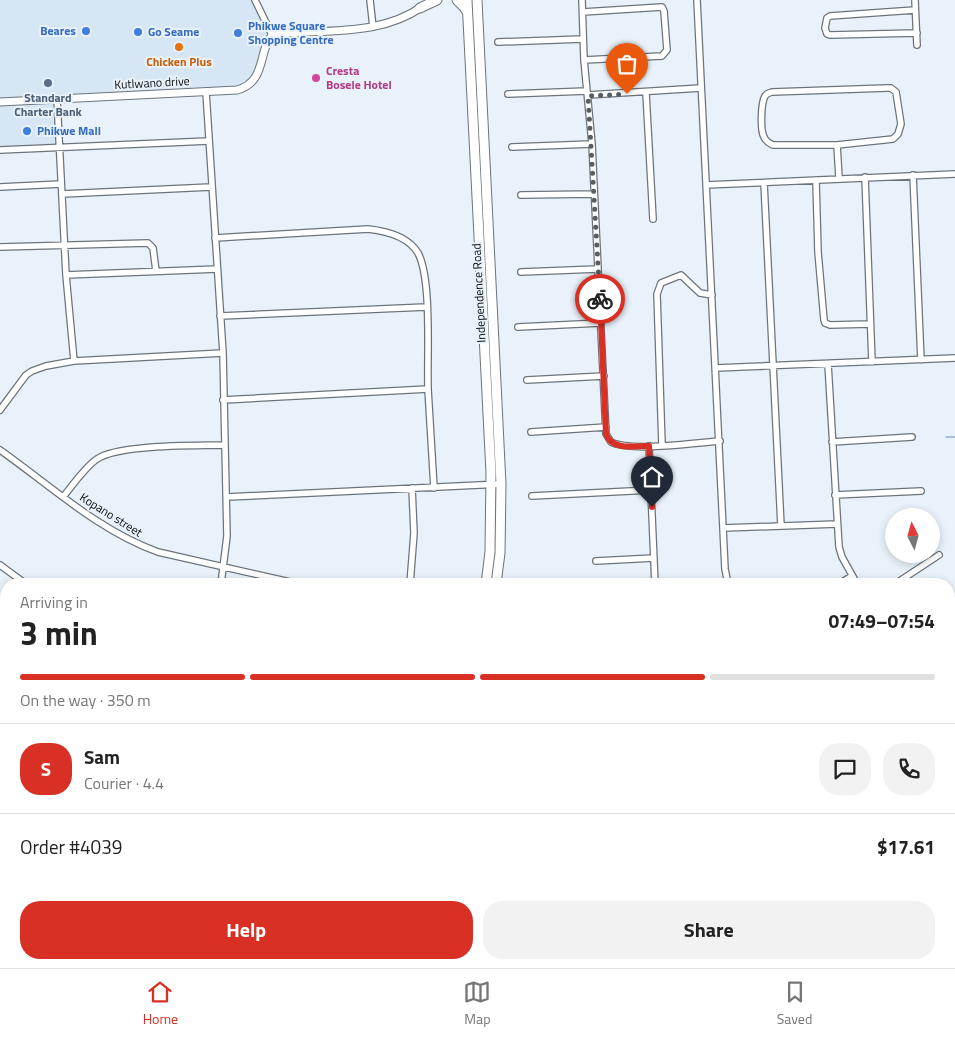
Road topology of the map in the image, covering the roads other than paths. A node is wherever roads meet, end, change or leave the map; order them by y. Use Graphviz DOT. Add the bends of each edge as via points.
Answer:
graph roads {
  1 [pos="255,0"];
  2 [pos="370,0"];
  3 [pos="431,0"];
  4 [pos="437,0"];
  5 [pos="457,0"];
  6 [pos="468,0"];
  7 [pos="477,0"];
  8 [pos="582,0"];
  9 [pos="697,0"];
  10 [pos="915,0"];
  11 [pos="420,8"];
  12 [pos="916,10"];
  13 [pos="583,12"];
  14 [pos="468,15"];
  15 [pos="373,27"];
  16 [pos="916,33"];
  17 [pos="272,35"];
  18 [pos="584,39"];
  19 [pos="498,42"];
  20 [pos="917,45"];
  21 [pos="584,60"];
  22 [pos="701,88"];
  23 [pos="206,92"];
  24 [pos="588,93"];
  25 [pos="646,93"];
  26 [pos="508,94"];
  27 [pos="57,99"];
  28 [pos="0,102"];
  29 [pos="209,141"];
  30 [pos="592,144"];
  31 [pos="837,145"];
  32 [pos="59,147"];
  33 [pos="512,147"];
  34 [pos="0,150"];
  35 [pos="955,174"];
  36 [pos="913,175"];
  37 [pos="865,177"];
  38 [pos="839,178"];
  39 [pos="816,180"];
  40 [pos="764,182"];
  41 [pos="61,184"];
  42 [pos="706,185"];
  43 [pos="0,187"];
  44 [pos="211,187"];
  45 [pos="62,194"];
  46 [pos="594,194"];
  47 [pos="521,195"];
  48 [pos="653,219"];
  49 [pos="215,238"];
  50 [pos="64,245"];
  51 [pos="0,248"];
  52 [pos="217,269"];
  53 [pos="598,269"];
  54 [pos="156,271"];
  55 [pos="521,272"];
  56 [pos="66,275"];
  57 [pos="712,295"];
  58 [pos="426,307"];
  59 [pos="220,316"];
  60 [pos="601,323"];
  61 [pos="870,324"];
  62 [pos="518,327"];
  63 [pos="222,353"];
  64 [pos="955,358"];
  65 [pos="921,360"];
  66 [pos="74,361"];
  67 [pos="872,362"];
  68 [pos="828,364"];
  69 [pos="772,366"];
  70 [pos="716,368"];
  71 [pos="604,376"];
  72 [pos="527,380"];
  73 [pos="428,389"];
  74 [pos="223,400"];
  75 [pos="0,410"];
  76 [pos="606,428"];
  77 [pos="530,432"];
  78 [pos="912,437"];
  79 [pos="720,441"];
  80 [pos="832,442"];
  81 [pos="225,445"];
  82 [pos="662,445"];
  83 [pos="649,446"];
  84 [pos="0,450"];
  85 [pos="501,484"];
  86 [pos="491,485"];
  87 [pos="412,488"];
  88 [pos="434,488"];
  89 [pos="651,490"];
  90 [pos="921,490"];
  91 [pos="835,495"];
  92 [pos="63,496"];
  93 [pos="532,496"];
  94 [pos="227,497"];
  95 [pos="837,524"];
  96 [pos="781,526"];
  97 [pos="724,528"];
  98 [pos="654,558"];
  99 [pos="596,561"];
  100 [pos="927,563"];
  101 [pos="0,565"];
  102 [pos="224,567"];
  103 [pos="852,576"];
  104 [pos="18,578"];
  105 [pos="222,578"];
  106 [pos="273,578"];
  107 [pos="411,578"];
  108 [pos="487,578"];
  109 [pos="497,578"];
  110 [pos="655,578"];
  111 [pos="727,578"];
  112 [pos="849,578"];
  113 [pos="904,578"];
  1 -- 17 [label="street"];
  2 -- 15 [label="street"];
  3 -- 11 [label="street"];
  4 -- 11 [label="main road"];
  5 -- 14 [label="main road"];
  6 -- 14 [label="main road, Independence Road"];
  7 -- 85 [label="main road, Independence Road"];
  8 -- 13 [label="street"];
  9 -- 22 [label="street"];
  10 -- 12 [label="street"];
  11 -- 15 [label="street"];
  12 -- 16 [label="street"];
  12 -- 16 [label="street" via="830,16 825,28 830,36"];
  13 -- 18 [label="street"];
  13 -- 21 [label="street" via="662,8 667,50 662,56"];
  14 -- 86 [label="main road, Independence Road"];
  15 -- 17 [label="street"];
  16 -- 20 [label="street"];
  17 -- 23 [label="street, Kutlwano drive" via="258,72 249,85 237,90"];
  18 -- 19 [label="street"];
  18 -- 21 [label="street"];
  21 -- 24 [label="street"];
  22 -- 25 [label="street"];
  22 -- 42 [label="street"];
  23 -- 27 [label="street, Kutlwano drive"];
  23 -- 29 [label="street"];
  24 -- 25 [label="street"];
  24 -- 26 [label="street"];
  24 -- 30 [label="street"];
  25 -- 48 [label="street"];
  27 -- 28 [label="street, Kutlwano drive"];
  27 -- 32 [label="street"];
  29 -- 32 [label="street"];
  29 -- 44 [label="street"];
  30 -- 33 [label="street"];
  30 -- 46 [label="street"];
  31 -- 31 [label="street" via="882,141 898,134 901,124 896,92 887,88 767,94 762,109 762,130 768,143"];
  31 -- 38 [label="street"];
  32 -- 34 [label="street"];
  32 -- 41 [label="street"];
  35 -- 36 [label="street"];
  36 -- 37 [label="street"];
  36 -- 65 [label="street"];
  37 -- 38 [label="street"];
  37 -- 61 [label="street"];
  38 -- 39 [label="street"];
  39 -- 40 [label="street"];
  39 -- 61 [label="street" via="818,252 825,323"];
  40 -- 42 [label="street"];
  40 -- 69 [label="street"];
  41 -- 43 [label="street"];
  41 -- 45 [label="street"];
  42 -- 57 [label="street"];
  44 -- 45 [label="street"];
  44 -- 49 [label="street"];
  45 -- 50 [label="street"];
  46 -- 47 [label="street"];
  46 -- 53 [label="street"];
  49 -- 52 [label="street"];
  49 -- 58 [label="street" via="349,229 386,232 406,241 418,254 422,263"];
  50 -- 51 [label="street"];
  50 -- 54 [label="street" via="148,243 153,248"];
  50 -- 56 [label="street"];
  52 -- 54 [label="street"];
  52 -- 59 [label="street"];
  53 -- 55 [label="street"];
  53 -- 60 [label="street"];
  54 -- 56 [label="street"];
  56 -- 66 [label="street"];
  57 -- 70 [label="street"];
  57 -- 82 [label="street" via="700,293 681,275 661,283 657,294"];
  58 -- 59 [label="street"];
  58 -- 73 [label="street"];
  59 -- 63 [label="street"];
  60 -- 62 [label="street"];
  60 -- 71 [label="street"];
  61 -- 67 [label="street"];
  63 -- 66 [label="street"];
  63 -- 74 [label="street"];
  64 -- 65 [label="street"];
  65 -- 67 [label="street"];
  66 -- 75 [label="street" via="32,371"];
  67 -- 68 [label="street"];
  68 -- 69 [label="street"];
  68 -- 80 [label="street"];
  69 -- 70 [label="street"];
  69 -- 96 [label="street"];
  70 -- 79 [label="street"];
  71 -- 72 [label="street"];
  71 -- 76 [label="street"];
  73 -- 74 [label="street"];
  73 -- 88 [label="street"];
  74 -- 81 [label="street"];
  76 -- 77 [label="street"];
  76 -- 83 [label="street" via="608,439 616,445"];
  78 -- 80 [label="street"];
  79 -- 82 [label="street"];
  79 -- 97 [label="street"];
  80 -- 91 [label="street"];
  81 -- 92 [label="street" via="116,452 96,459"];
  81 -- 94 [label="street"];
  82 -- 83 [label="street"];
  83 -- 89 [label="street"];
  84 -- 92 [label="street, Kopano street"];
  85 -- 86 [label="street"];
  85 -- 109 [label="main road, Independence Road"];
  86 -- 88 [label="street"];
  86 -- 108 [label="main road, Independence Road"];
  87 -- 88 [label="street"];
  87 -- 94 [label="street"];
  87 -- 107 [label="street" via="414,540"];
  89 -- 93 [label="street"];
  89 -- 98 [label="street"];
  90 -- 91 [label="street"];
  91 -- 95 [label="street"];
  92 -- 102 [label="street, Kopano street" via="138,545"];
  94 -- 102 [label="street"];
  95 -- 96 [label="street"];
  95 -- 103 [label="street" via="839,547"];
  96 -- 97 [label="street"];
  97 -- 111 [label="street"];
  98 -- 99 [label="street"];
  98 -- 110 [label="street"];
  100 -- 113 [label="street"];
  101 -- 104 [label="street"];
  102 -- 105 [label="street"];
  102 -- 106 [label="street, Kopano street"];
  103 -- 112 [label="street"];
}
